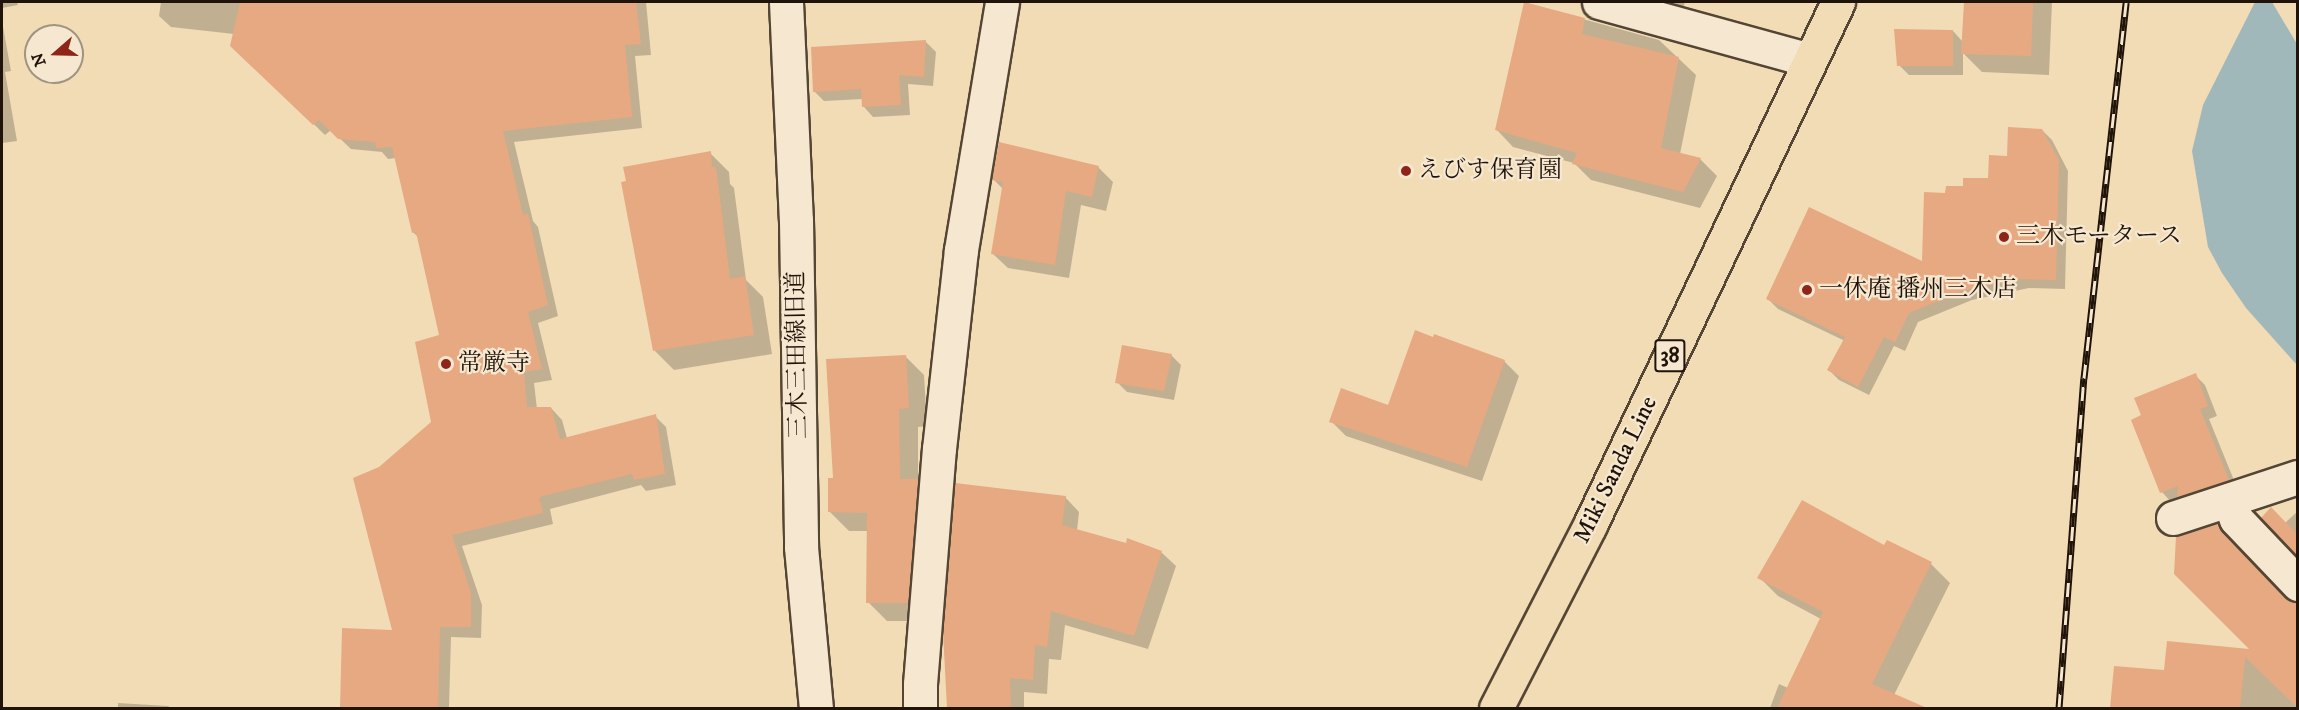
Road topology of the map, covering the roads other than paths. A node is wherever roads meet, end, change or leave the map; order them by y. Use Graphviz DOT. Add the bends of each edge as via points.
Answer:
graph roads {
  1 [pos="786,2"];
  2 [pos="1002,2"];
  3 [pos="1599,2"];
  4 [pos="1838,2"];
  5 [pos="1809,60"];
  6 [pos="2298,477"];
  7 [pos="2229,500"];
  8 [pos="2173,518"];
  9 [pos="2298,584"];
  10 [pos="816,708"];
  11 [pos="920,708"];
  12 [pos="1496,708"];
  1 -- 10 [label="street, 三木三田線旧道" via="796,220 801,547"];
  2 -- 11 [label="street" via="961,250 939,449"];
  3 -- 5 [label="street"];
  4 -- 5 [label="main road, Miki Sanda Line / 38"];
  5 -- 12 [label="main road, Miki Sanda Line / 38" via="1590,525"];
  6 -- 7 [label="street"];
  7 -- 8 [label="street"];
  7 -- 9 [label="street" via="2236,519"];
}
